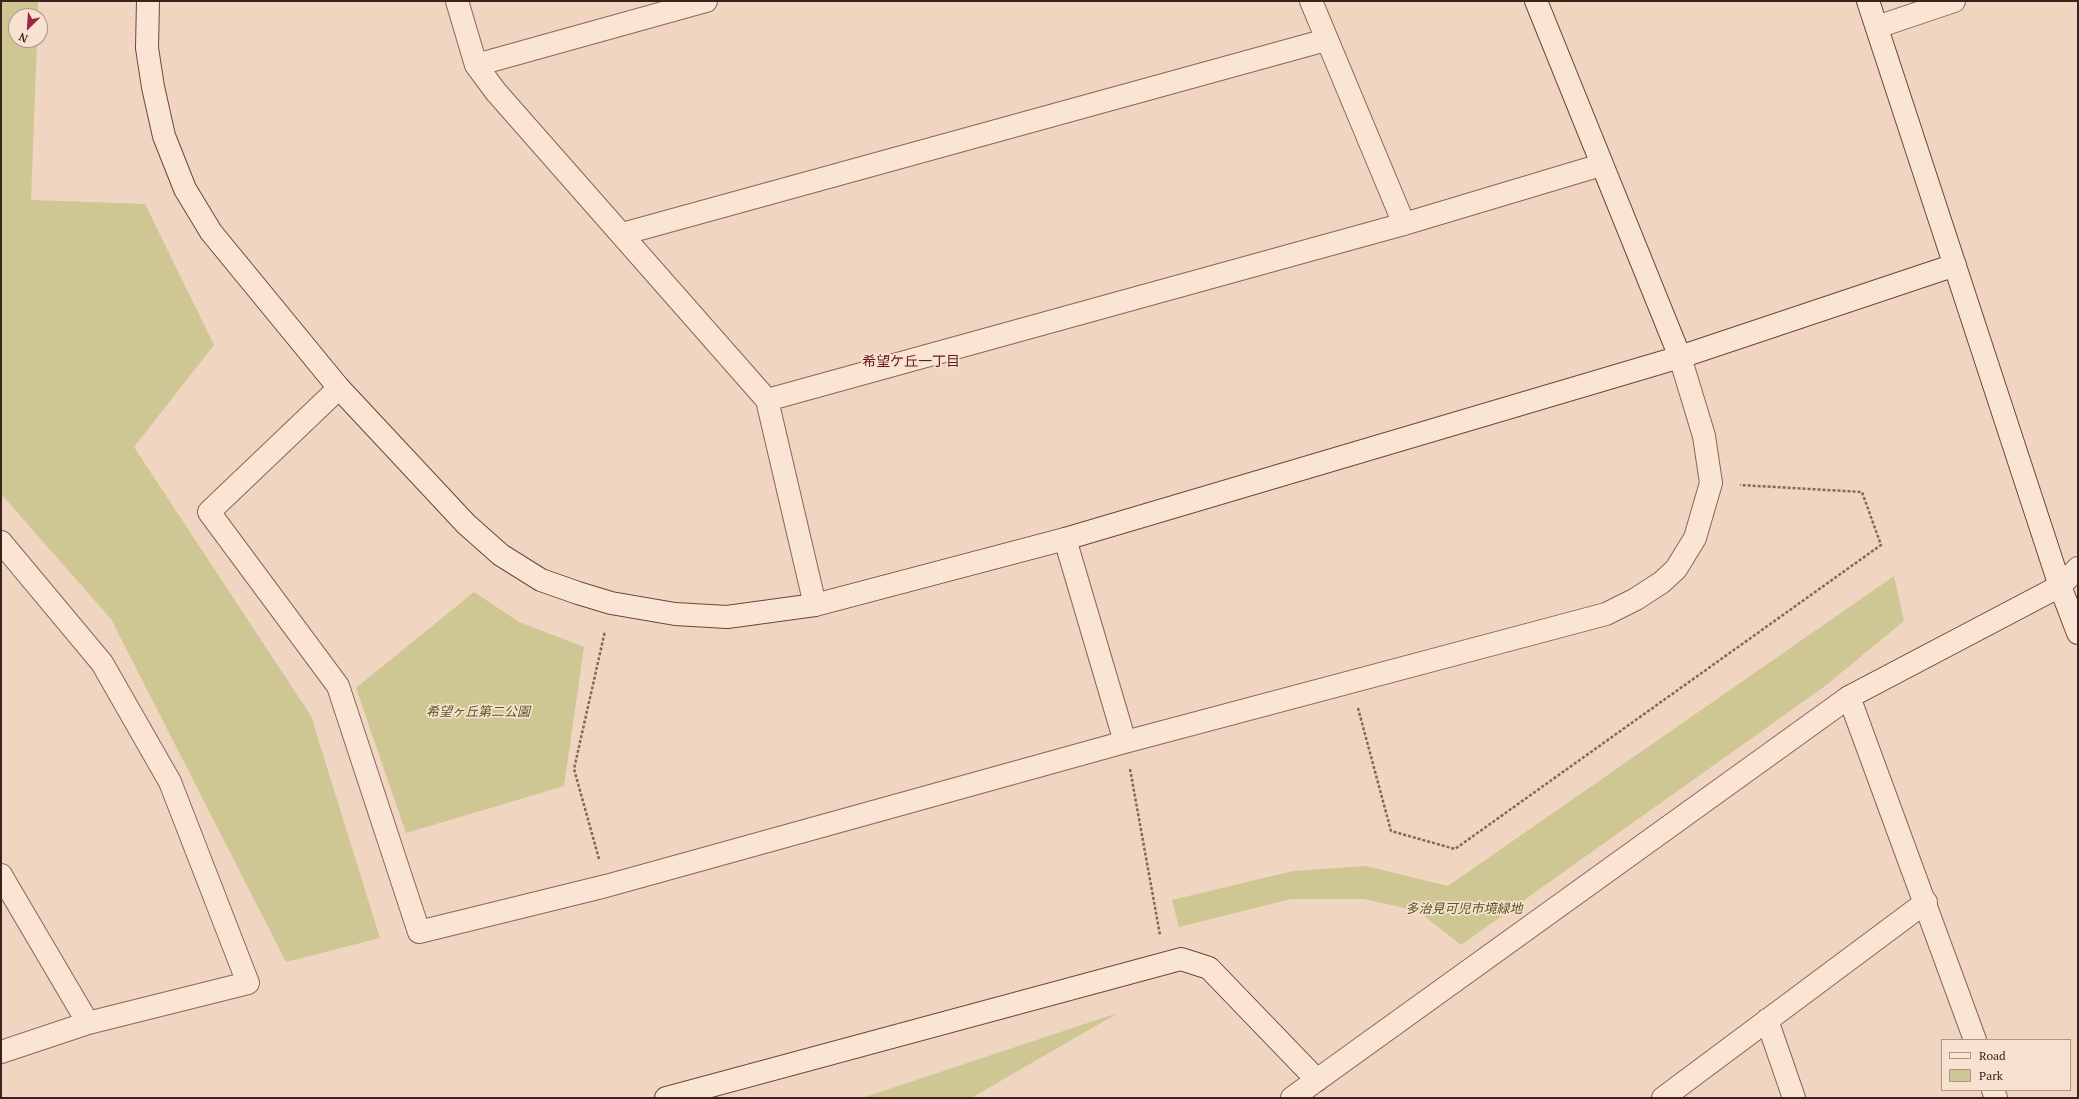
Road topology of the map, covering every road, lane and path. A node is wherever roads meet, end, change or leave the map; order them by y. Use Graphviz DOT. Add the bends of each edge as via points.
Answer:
graph roads {
  1 [pos="148,1"];
  2 [pos="457,1"];
  3 [pos="706,1"];
  4 [pos="1311,1"];
  5 [pos="1536,1"];
  6 [pos="1868,1"];
  7 [pos="1954,1"];
  8 [pos="1877,27"];
  9 [pos="1326,40"];
  10 [pos="476,65"];
  11 [pos="1601,165"];
  12 [pos="1404,224"];
  13 [pos="622,234"];
  14 [pos="1955,265"];
  15 [pos="1680,357"];
  16 [pos="338,388"];
  17 [pos="767,400"];
  18 [pos="1711,483"];
  19 [pos="1065,539"];
  20 [pos="1,542"];
  21 [pos="2078,568"];
  22 [pos="2069,588"];
  23 [pos="611,603"];
  24 [pos="815,605"];
  25 [pos="2078,633"];
  26 [pos="1350,680"];
  27 [pos="1849,697"];
  28 [pos="1125,742"];
  29 [pos="1,875"];
  30 [pos="606,886"];
  31 [pos="1926,902"];
  32 [pos="1165,963"];
  33 [pos="1767,1020"];
  34 [pos="88,1023"];
  35 [pos="1975,1039"];
  36 [pos="1,1052"];
  37 [pos="1317,1080"];
  38 [pos="666,1098"];
  39 [pos="1292,1098"];
  40 [pos="1663,1098"];
  41 [pos="1794,1098"];
  1 -- 16 [label="street" via="147,48 153,87 164,136 184,189 211,232"];
  2 -- 10 [label="street"];
  3 -- 10 [label="street"];
  4 -- 9 [label="street"];
  5 -- 11 [label="street"];
  6 -- 8 [label="street"];
  7 -- 8 [label="street"];
  8 -- 14 [label="street"];
  9 -- 12 [label="street"];
  9 -- 13 [label="street"];
  10 -- 13 [label="street" via="496,92"];
  11 -- 12 [label="street"];
  11 -- 15 [label="street"];
  12 -- 17 [label="street"];
  13 -- 17 [label="street"];
  14 -- 15 [label="street"];
  14 -- 22 [label="street"];
  15 -- 18 [label="street" via="1704,436"];
  15 -- 19 [label="street"];
  16 -- 23 [label="street" via="466,524 501,555 541,580"];
  16 -- 30 [label="street" via="209,512 338,686 418,932"];
  17 -- 24 [label="street"];
  18 -- 26 [label="street" via="1696,538 1684,557 1662,582 1636,599 1606,614"];
  18 -- 26 [label="path" via="1862,492 1881,545 1455,849 1391,832"];
  19 -- 24 [label="street"];
  19 -- 28 [label="street"];
  20 -- 34 [label="street" via="102,663 170,782 248,983"];
  21 -- 22 [label="street"];
  22 -- 25 [label="street"];
  22 -- 27 [label="street"];
  23 -- 24 [label="street" via="675,614 727,617"];
  23 -- 30 [label="path" via="574,769"];
  26 -- 28 [label="street"];
  27 -- 31 [label="street"];
  27 -- 37 [label="street"];
  28 -- 30 [label="street"];
  28 -- 32 [label="path"];
  29 -- 34 [label="street"];
  31 -- 33 [label="street"];
  31 -- 35 [label="street"];
  32 -- 37 [label="street" via="1181,959 1209,968"];
  32 -- 38 [label="street"];
  33 -- 40 [label="street"];
  33 -- 41 [label="street"];
  34 -- 36 [label="street"];
  37 -- 39 [label="street"];
}
